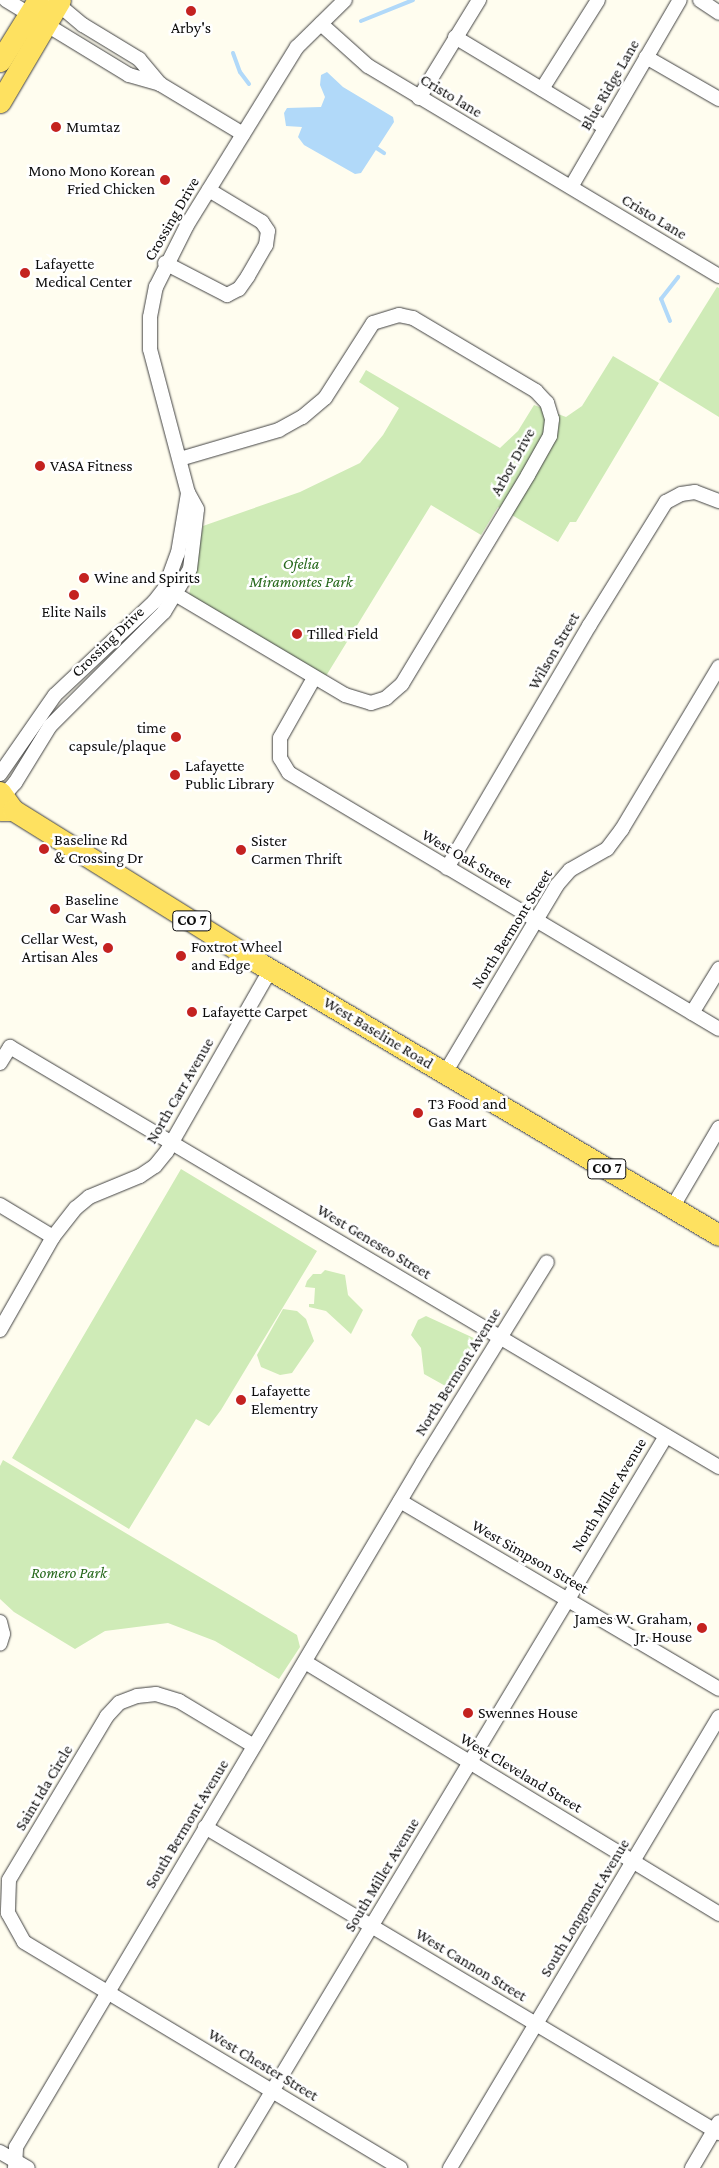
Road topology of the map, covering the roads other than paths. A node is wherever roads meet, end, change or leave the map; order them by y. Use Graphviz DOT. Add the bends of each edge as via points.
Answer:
graph roads {
  1 [pos="6,0"];
  2 [pos="345,0"];
  3 [pos="479,0"];
  4 [pos="598,0"];
  5 [pos="680,0"];
  6 [pos="700,0"];
  7 [pos="47,7"];
  8 [pos="719,13"];
  9 [pos="321,24"];
  10 [pos="455,37"];
  11 [pos="646,57"];
  12 [pos="0,61"];
  13 [pos="160,84"];
  14 [pos="542,89"];
  15 [pos="419,98"];
  16 [pos="719,99"];
  17 [pos="0,102"];
  18 [pos="606,127"];
  19 [pos="243,134"];
  20 [pos="571,187"];
  21 [pos="209,190"];
  22 [pos="165,264"];
  23 [pos="719,276"];
  24 [pos="180,459"];
  25 [pos="719,501"];
  26 [pos="170,592"];
  27 [pos="719,667"];
  28 [pos="314,678"];
  29 [pos="0,774"];
  30 [pos="4,802"];
  31 [pos="447,868"];
  32 [pos="534,919"];
  33 [pos="271,970"];
  34 [pos="719,970"];
  35 [pos="692,1013"];
  36 [pos="719,1029"];
  37 [pos="0,1063"];
  38 [pos="445,1073"];
  39 [pos="719,1128"];
  40 [pos="171,1142"];
  41 [pos="0,1205"];
  42 [pos="672,1208"];
  43 [pos="719,1235"];
  44 [pos="53,1237"];
  45 [pos="547,1262"];
  46 [pos="0,1330"];
  47 [pos="500,1337"];
  48 [pos="666,1436"];
  49 [pos="719,1468"];
  50 [pos="400,1501"];
  51 [pos="567,1599"];
  52 [pos="305,1662"];
  53 [pos="719,1689"];
  54 [pos="719,1717"];
  55 [pos="254,1746"];
  56 [pos="470,1763"];
  57 [pos="205,1827"];
  58 [pos="633,1861"];
  59 [pos="719,1914"];
  60 [pos="372,1926"];
  61 [pos="108,1992"];
  62 [pos="536,2025"];
  63 [pos="274,2091"];
  64 [pos="717,2128"];
  65 [pos="0,2152"];
  66 [pos="19,2166"];
  67 [pos="226,2168"];
  68 [pos="400,2168"];
  69 [pos="450,2168"];
  70 [pos="692,2168"];
  1 -- 7 [label="street"];
  2 -- 9 [label="street, Crossing Drive"];
  3 -- 10 [label="street"];
  4 -- 14 [label="street"];
  5 -- 11 [label="street, Blue Ridge Lane"];
  6 -- 8 [label="street"];
  7 -- 12 [label="main road"];
  7 -- 13 [label="street" via="139,59"];
  7 -- 13 [label="street" via="129,75"];
  7 -- 17 [label="main road"];
  9 -- 15 [label="street, Cristo lane" via="368,66"];
  9 -- 19 [label="street, Crossing Drive" via="297,47"];
  10 -- 14 [label="street"];
  10 -- 15 [label="street"];
  11 -- 16 [label="street"];
  11 -- 18 [label="street, Blue Ridge Lane"];
  13 -- 19 [label="street"];
  14 -- 18 [label="street"];
  15 -- 20 [label="street, Cristo lane"];
  18 -- 20 [label="street, Blue Ridge Lane"];
  19 -- 21 [label="street, Crossing Drive"];
  20 -- 23 [label="street, Cristo Lane"];
  21 -- 22 [label="street, Crossing Drive"];
  21 -- 22 [label="street" via="262,222 268,231 266,245 248,276 240,289 227,295"];
  22 -- 24 [label="street, Crossing Drive" via="150,317 150,348 158,389"];
  24 -- 26 [label="street, Crossing Drive" via="188,493"];
  24 -- 28 [label="street, Arbor Drive" via="279,430 302,417 325,398 363,334 384,317 413,318 536,392 547,403 552,418 550,436 402,684 386,698 372,703 358,702"];
  25 -- 31 [label="street, Wilson Street" via="695,492 681,494 666,502"];
  26 -- 28 [label="street, Arbor Drive"];
  26 -- 29 [label="street, Crossing Drive" via="154,602 55,695"];
  26 -- 30 [label="street, Crossing Drive" via="137,641 50,726"];
  27 -- 32 [label="street, North Bermont Street" via="622,829 607,849 570,870"];
  28 -- 31 [label="street, West Oak Street" via="280,738 280,758 289,773"];
  30 -- 33 [label="main road, West Baseline Road / CO 7"];
  31 -- 32 [label="street, West Oak Street"];
  32 -- 35 [label="street, West Oak Street"];
  32 -- 38 [label="street, North Bermont Street"];
  33 -- 38 [label="main road, West Baseline Road / CO 7"];
  33 -- 40 [label="street, North Carr Avenue"];
  34 -- 35 [label="street"];
  35 -- 36 [label="street, West Oak Street"];
  37 -- 40 [label="street, West Geneseo Street" via="10,1047"];
  38 -- 42 [label="main road, West Baseline Road / CO 7"];
  39 -- 42 [label="street"];
  40 -- 44 [label="street, North Carr Avenue" via="155,1166 89,1197"];
  40 -- 47 [label="street, West Geneseo Street"];
  41 -- 44 [label="street"];
  42 -- 43 [label="main road, West Baseline Road / CO 7"];
  44 -- 46 [label="street"];
  45 -- 47 [label="street, North Bermont Avenue"];
  47 -- 48 [label="street, West Geneseo Street"];
  47 -- 50 [label="street, North Bermont Avenue"];
  48 -- 49 [label="street, West Geneseo Street"];
  48 -- 51 [label="street, North Miller Avenue"];
  50 -- 51 [label="street, West Simpson Street"];
  50 -- 52 [label="street, South Bermont Avenue"];
  51 -- 53 [label="street, West Simpson Street"];
  51 -- 56 [label="street, South Miller Avenue"];
  52 -- 55 [label="street, South Bermont Avenue"];
  52 -- 56 [label="street, West Cleveland Street"];
  54 -- 58 [label="street, South Longmont Avenue"];
  55 -- 57 [label="street, South Bermont Avenue"];
  55 -- 61 [label="street, Saint Ida Circle" via="179,1701 156,1694 137,1696 119,1703 107,1716 9,1880 8,1913 24,1942"];
  56 -- 58 [label="street, West Cleveland Street"];
  56 -- 60 [label="street, South Miller Avenue"];
  57 -- 60 [label="street, West Cannon Street"];
  57 -- 61 [label="street, South Bermont Avenue"];
  58 -- 59 [label="street, West Cleveland Street"];
  58 -- 62 [label="street, South Longmont Avenue"];
  60 -- 62 [label="street, West Cannon Street"];
  60 -- 63 [label="street, South Miller Avenue"];
  61 -- 63 [label="street, West Chester Street"];
  61 -- 66 [label="street, South Bermont Avenue" via="16,2147"];
  62 -- 64 [label="street, West Cannon Street"];
  62 -- 69 [label="street, South Longmont Avenue"];
  63 -- 67 [label="street, South Miller Avenue"];
  63 -- 68 [label="street, West Chester Street"];
  64 -- 70 [label="street"];
  65 -- 66 [label="street"];
}
